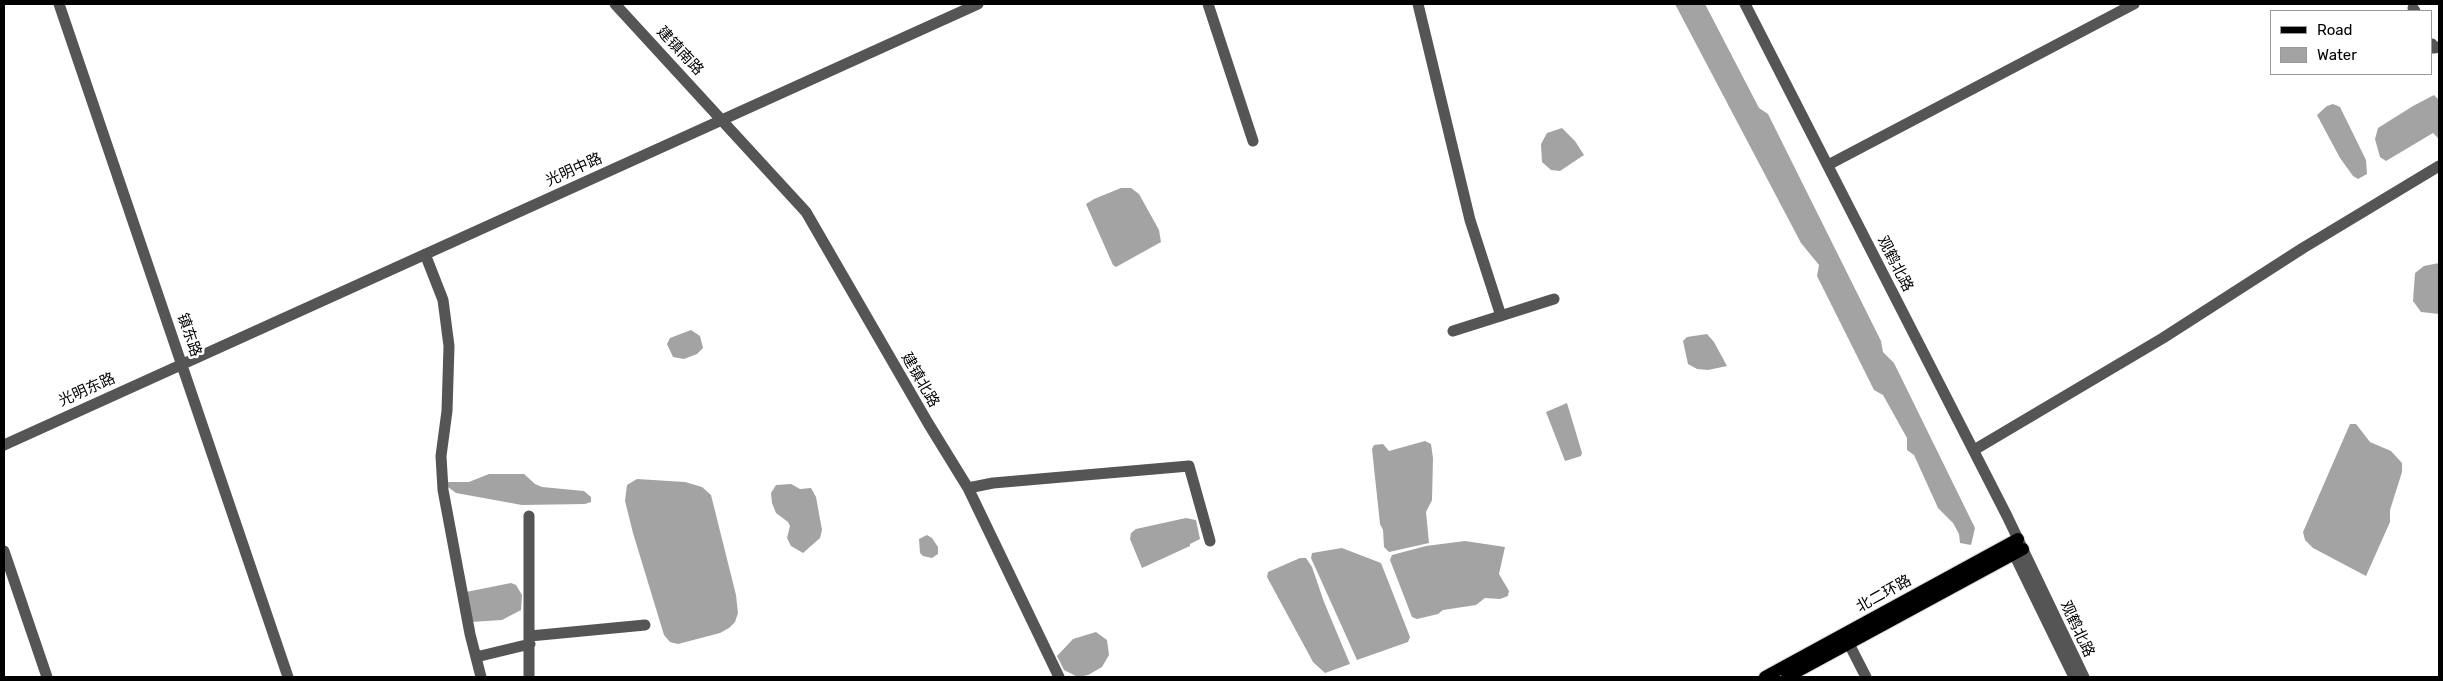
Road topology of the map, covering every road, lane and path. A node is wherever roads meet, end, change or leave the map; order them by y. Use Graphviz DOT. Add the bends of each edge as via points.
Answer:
graph roads {
  1 [pos="59,4"];
  2 [pos="615,4"];
  3 [pos="978,4"];
  4 [pos="1208,4"];
  5 [pos="1418,4"];
  6 [pos="1745,4"];
  7 [pos="2134,4"];
  8 [pos="723,120"];
  9 [pos="1253,141"];
  10 [pos="1828,165"];
  11 [pos="2439,166"];
  12 [pos="425,254"];
  13 [pos="1554,299"];
  14 [pos="1501,316"];
  15 [pos="1453,331"];
  16 [pos="183,363"];
  17 [pos="4,445"];
  18 [pos="1974,450"];
  19 [pos="968,488"];
  20 [pos="529,516"];
  21 [pos="1210,541"];
  22 [pos="2018,547"];
  23 [pos="4,551"];
  24 [pos="645,625"];
  25 [pos="1846,639"];
  26 [pos="530,640"];
  27 [pos="476,657"];
  28 [pos="47,677"];
  29 [pos="288,677"];
  30 [pos="481,677"];
  31 [pos="529,677"];
  32 [pos="1059,677"];
  33 [pos="1765,677"];
  34 [pos="1787,677"];
  35 [pos="1866,677"];
  36 [pos="2074,677"];
  37 [pos="2084,677"];
  1 -- 16 [label="street, 镇东路"];
  2 -- 8 [label="street, 建镇南路"];
  3 -- 8 [label="street, 光明中路"];
  4 -- 9 [label="street"];
  5 -- 14 [label="street" via="1470,220"];
  6 -- 10 [label="street, 观鹤北路"];
  7 -- 10 [label="street"];
  8 -- 12 [label="street, 光明中路"];
  8 -- 19 [label="street, 建镇北路" via="806,212"];
  10 -- 18 [label="street, 观鹤北路"];
  11 -- 18 [label="street" via="2163,338"];
  12 -- 16 [label="street, 光明中路"];
  12 -- 27 [label="street" via="443,300 449,346 447,411 441,456 443,490"];
  13 -- 14 [label="street"];
  14 -- 15 [label="street"];
  16 -- 17 [label="street, 光明东路"];
  16 -- 29 [label="street, 镇东路"];
  18 -- 22 [label="street, 观鹤北路"];
  19 -- 21 [label="street" via="1189,466"];
  19 -- 32 [label="street, 建镇北路"];
  20 -- 26 [label="street" via="527,615"];
  22 -- 25 [label="main road, 北二环路"];
  22 -- 36 [label="street, 观鹤北路"];
  22 -- 37 [label="street, 观鹤北路"];
  23 -- 28 [label="street"];
  24 -- 26 [label="street"];
  25 -- 33 [label="main road, 北二环路"];
  25 -- 34 [label="main road, 北二环路"];
  25 -- 35 [label="street"];
  26 -- 27 [label="street"];
  26 -- 31 [label="street"];
  27 -- 30 [label="street"];
}
